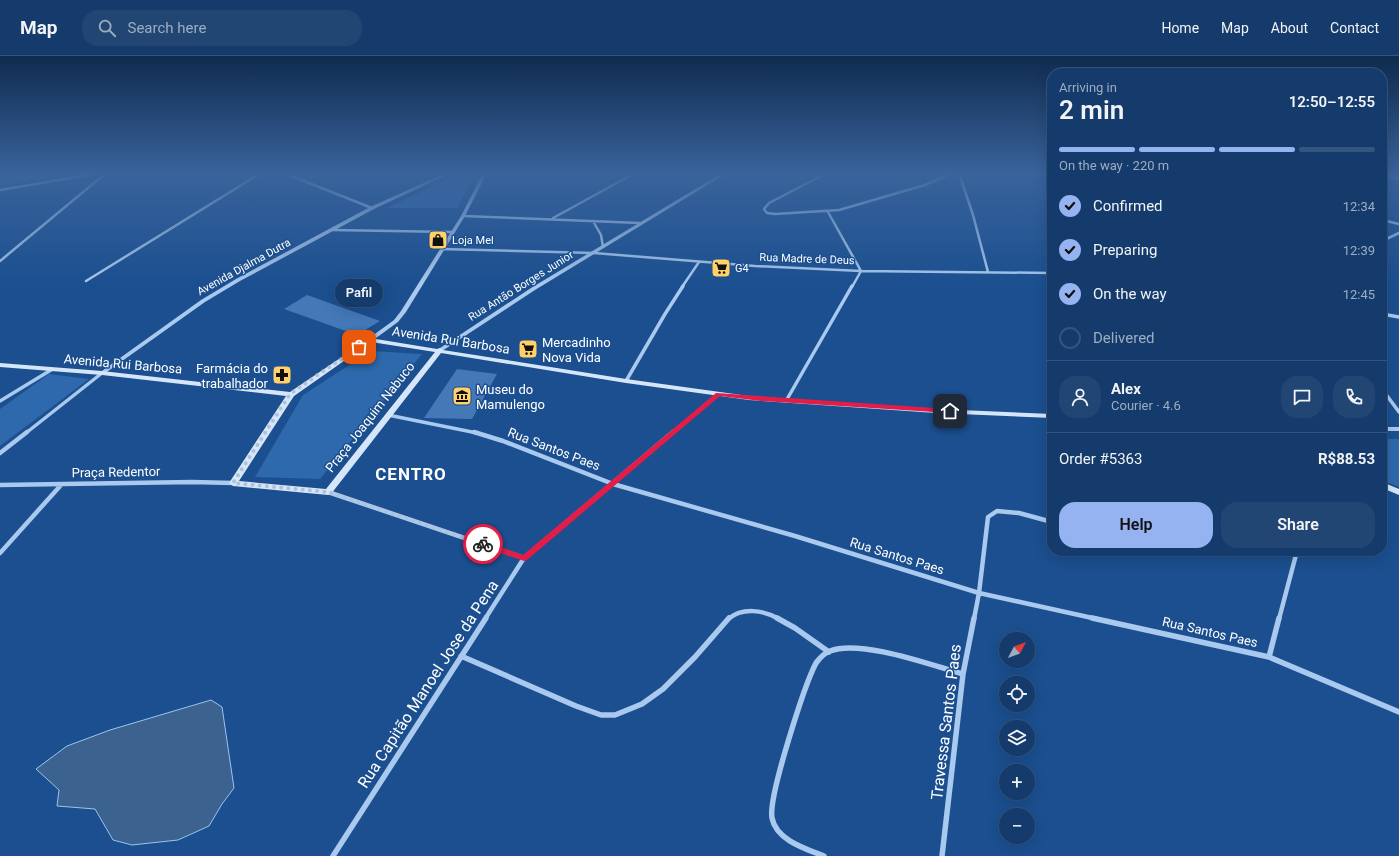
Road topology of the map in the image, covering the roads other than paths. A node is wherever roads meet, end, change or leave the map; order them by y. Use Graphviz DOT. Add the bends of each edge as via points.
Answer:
graph roads {
  1 [pos="61,210"];
  2 [pos="201,210"];
  3 [pos="368,210"];
  4 [pos="465,210"];
  5 [pos="568,210"];
  6 [pos="663,210"];
  7 [pos="765,210"];
  8 [pos="837,210"];
  9 [pos="971,210"];
  10 [pos="828,212"];
  11 [pos="462,216"];
  12 [pos="552,219"];
  13 [pos="593,221"];
  14 [pos="1387,221"];
  15 [pos="640,224"];
  16 [pos="1399,224"];
  17 [pos="332,230"];
  18 [pos="452,232"];
  19 [pos="1399,233"];
  20 [pos="1387,239"];
  21 [pos="603,246"];
  22 [pos="442,249"];
  23 [pos="594,253"];
  24 [pos="0,261"];
  25 [pos="699,262"];
  26 [pos="861,271"];
  27 [pos="988,272"];
  28 [pos="1047,273"];
  29 [pos="86,281"];
  30 [pos="1387,315"];
  31 [pos="1399,318"];
  32 [pos="370,340"];
  33 [pos="440,350"];
  34 [pos="0,365"];
  35 [pos="51,370"];
  36 [pos="102,373"];
  37 [pos="626,381"];
  38 [pos="290,394"];
  39 [pos="718,394"];
  40 [pos="1387,396"];
  41 [pos="0,401"];
  42 [pos="786,401"];
  43 [pos="1399,412"];
  44 [pos="388,415"];
  45 [pos="1047,416"];
  46 [pos="1387,429"];
  47 [pos="1399,429"];
  48 [pos="0,453"];
  49 [pos="233,483"];
  50 [pos="613,484"];
  51 [pos="0,485"];
  52 [pos="61,485"];
  53 [pos="1387,487"];
  54 [pos="328,492"];
  55 [pos="1399,492"];
  56 [pos="1047,521"];
  57 [pos="0,552"];
  58 [pos="1296,556"];
  59 [pos="524,558"];
  60 [pos="980,593"];
  61 [pos="829,652"];
  62 [pos="461,656"];
  63 [pos="1269,657"];
  64 [pos="963,674"];
  65 [pos="1399,712"];
  66 [pos="333,856"];
  67 [pos="824,856"];
  68 [pos="942,856"];
  1 -- 24 [label="street"];
  2 -- 29 [label="street"];
  3 -- 17 [label="street, Avenida Djalma Dutra"];
  4 -- 11 [label="street"];
  5 -- 12 [label="street"];
  6 -- 15 [label="street, Rua Antão Borges Junior"];
  7 -- 10 [label="street" via="767,213 785,214"];
  8 -- 10 [label="street"];
  9 -- 27 [label="street"];
  10 -- 26 [label="street"];
  11 -- 12 [label="street"];
  11 -- 18 [label="street"];
  12 -- 13 [label="street"];
  13 -- 15 [label="street"];
  13 -- 21 [label="street" via="601,235"];
  14 -- 16 [label="street"];
  15 -- 21 [label="street, Rua Antão Borges Junior"];
  17 -- 18 [label="street"];
  17 -- 36 [label="street, Avenida Djalma Dutra" via="203,301"];
  18 -- 22 [label="street"];
  19 -- 20 [label="street"];
  21 -- 23 [label="street, Rua Antão Borges Junior"];
  22 -- 23 [label="street, Rua Madre de Deus"];
  22 -- 32 [label="street" via="396,321"];
  23 -- 25 [label="street, Rua Madre de Deus"];
  23 -- 33 [label="street, Rua Antão Borges Junior" via="533,288"];
  25 -- 26 [label="street, Rua Madre de Deus"];
  25 -- 37 [label="street"];
  26 -- 27 [label="street, Rua Madre de Deus"];
  26 -- 42 [label="street"];
  27 -- 28 [label="street, Rua Madre de Deus"];
  30 -- 31 [label="street"];
  32 -- 33 [label="main road, Avenida Rui Barbosa"];
  32 -- 38 [label="main road"];
  33 -- 37 [label="main road, Avenida Rui Barbosa"];
  33 -- 44 [label="main road, Praça Joaquim Nabuco"];
  34 -- 35 [label="main road, Avenida Rui Barbosa"];
  35 -- 36 [label="main road, Avenida Rui Barbosa"];
  35 -- 41 [label="street"];
  36 -- 38 [label="main road, Avenida Rui Barbosa"];
  36 -- 48 [label="street"];
  37 -- 39 [label="main road, Avenida Rui Barbosa"];
  38 -- 49 [label="main road"];
  39 -- 42 [label="main road, Avenida Rui Barbosa"];
  39 -- 50 [label="street, Rua Capitão Manoel Jose da Pena"];
  40 -- 43 [label="street"];
  42 -- 45 [label="main road, Avenida Rui Barbosa"];
  44 -- 50 [label="street, Rua Santos Paes" via="474,432"];
  44 -- 54 [label="main road, Praça Joaquim Nabuco"];
  46 -- 47 [label="street"];
  49 -- 52 [label="street, Praça Redentor"];
  49 -- 54 [label="main road, Praça Joaquim Nabuco"];
  50 -- 59 [label="street, Rua Capitão Manoel Jose da Pena"];
  50 -- 60 [label="street, Rua Santos Paes" via="796,536"];
  51 -- 52 [label="street, Praça Redentor"];
  52 -- 57 [label="street"];
  53 -- 55 [label="main road"];
  54 -- 59 [label="street"];
  56 -- 60 [label="street, Travessa Santos Paes" via="1019,513 997,511 988,517"];
  58 -- 63 [label="street"];
  59 -- 62 [label="street, Rua Capitão Manoel Jose da Pena"];
  60 -- 63 [label="street, Rua Santos Paes"];
  60 -- 64 [label="street, Travessa Santos Paes"];
  61 -- 62 [label="street" via="772,615 756,610 745,610 727,620 663,689 642,704 615,715 601,714 576,706"];
  61 -- 64 [label="street" via="841,648 859,648 912,659"];
  61 -- 67 [label="street" via="817,662 808,681 771,808 777,827 788,840"];
  62 -- 66 [label="street, Rua Capitão Manoel Jose da Pena"];
  63 -- 65 [label="street, Rua Santos Paes"];
  64 -- 68 [label="street, Travessa Santos Paes"];
}
